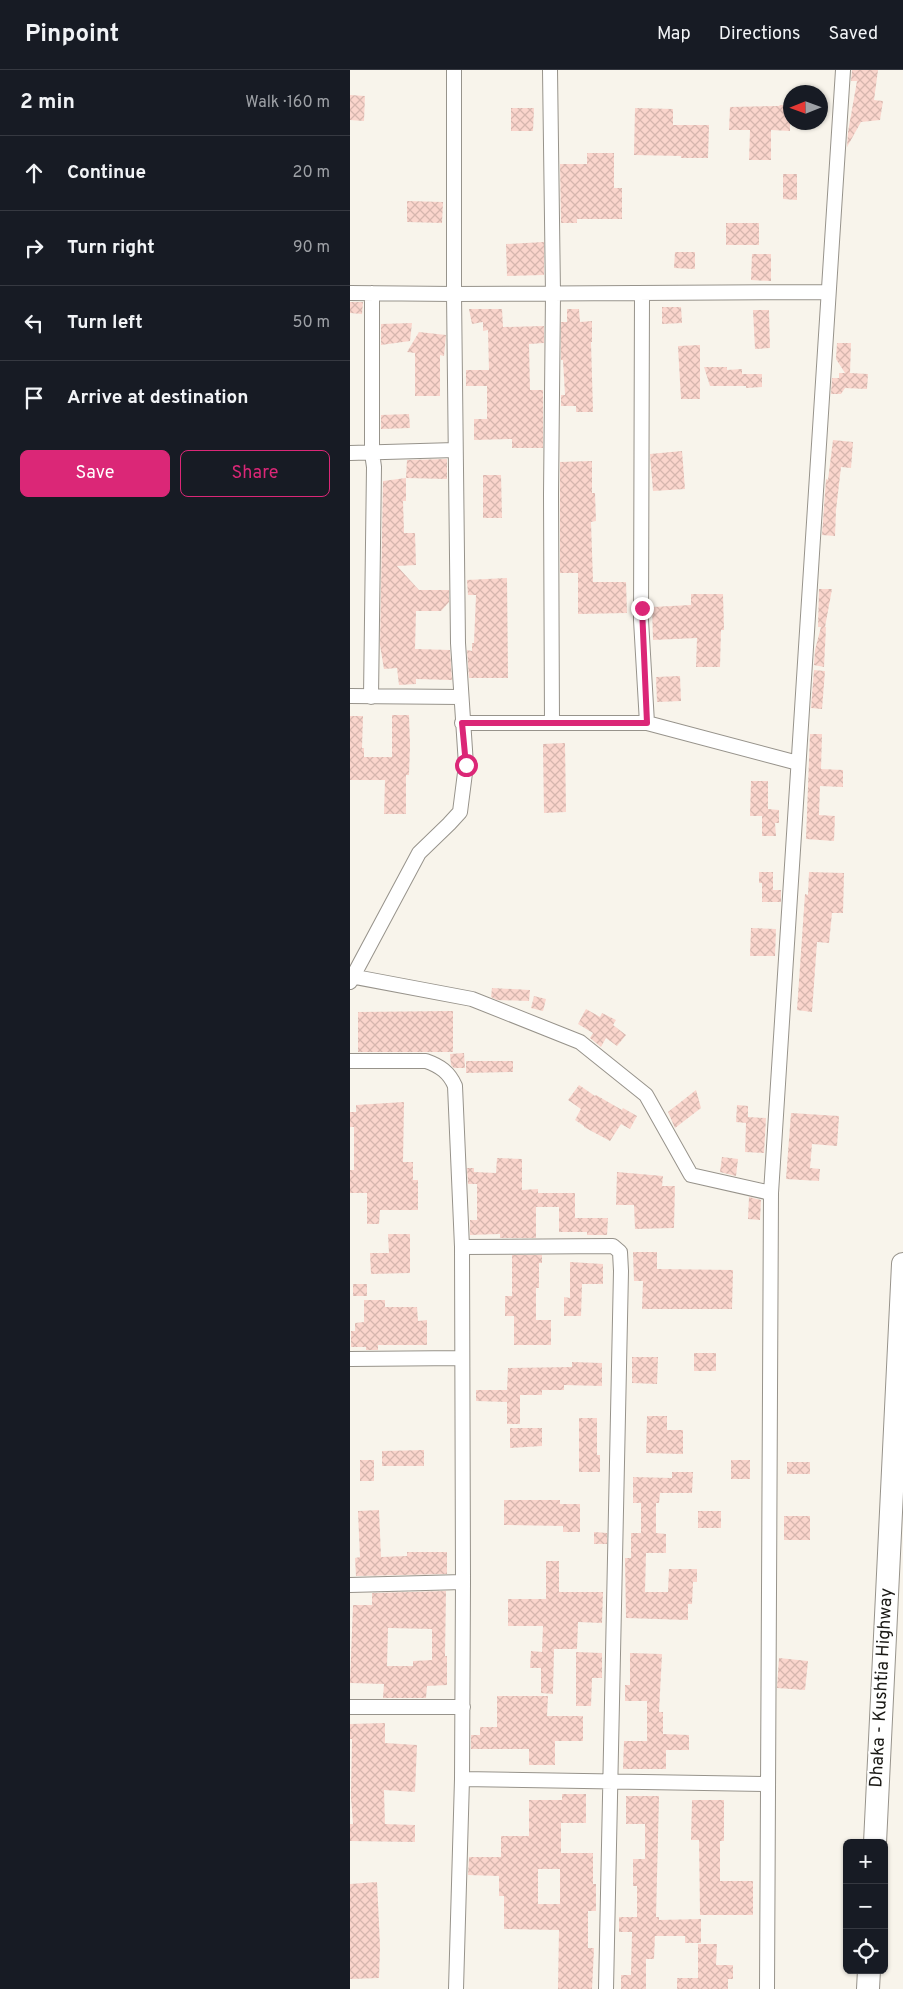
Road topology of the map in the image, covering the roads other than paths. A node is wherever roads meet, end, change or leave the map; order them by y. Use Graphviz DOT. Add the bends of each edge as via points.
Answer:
graph roads {
  1 [pos="454,70"];
  2 [pos="550,70"];
  3 [pos="843,70"];
  4 [pos="828,292"];
  5 [pos="350,293"];
  6 [pos="372,293"];
  7 [pos="642,293"];
  8 [pos="454,294"];
  9 [pos="554,294"];
  10 [pos="455,450"];
  11 [pos="350,453"];
  12 [pos="372,453"];
  13 [pos="350,696"];
  14 [pos="371,696"];
  15 [pos="461,697"];
  16 [pos="462,723"];
  17 [pos="552,723"];
  18 [pos="647,723"];
  19 [pos="798,763"];
  20 [pos="351,978"];
  21 [pos="350,1061"];
  22 [pos="771,1193"];
  23 [pos="462,1247"];
  24 [pos="903,1264"];
  25 [pos="462,1358"];
  26 [pos="350,1359"];
  27 [pos="463,1582"];
  28 [pos="350,1585"];
  29 [pos="350,1707"];
  30 [pos="462,1707"];
  31 [pos="462,1779"];
  32 [pos="611,1780"];
  33 [pos="768,1784"];
  34 [pos="875,1839"];
  35 [pos="868,1974"];
  36 [pos="456,1989"];
  37 [pos="606,1989"];
  38 [pos="767,1989"];
  39 [pos="868,1989"];
  1 -- 8 [label="street"];
  2 -- 9 [label="street"];
  3 -- 4 [label="street"];
  4 -- 7 [label="street"];
  4 -- 19 [label="street"];
  5 -- 6 [label="street"];
  6 -- 8 [label="street"];
  6 -- 12 [label="street"];
  7 -- 9 [label="street"];
  7 -- 18 [label="street" via="641,620"];
  8 -- 9 [label="street"];
  8 -- 10 [label="street"];
  9 -- 17 [label="street"];
  10 -- 12 [label="street"];
  10 -- 15 [label="street"];
  11 -- 12 [label="street"];
  12 -- 14 [label="street"];
  13 -- 14 [label="street"];
  14 -- 15 [label="street"];
  15 -- 16 [label="street"];
  16 -- 17 [label="street"];
  16 -- 20 [label="street" via="466,765 460,812 418,853"];
  17 -- 18 [label="street"];
  18 -- 19 [label="street"];
  19 -- 22 [label="street"];
  20 -- 22 [label="street" via="472,999 580,1042 646,1095 691,1175"];
  21 -- 23 [label="street" via="426,1061 437,1065 452,1078 455,1086"];
  22 -- 33 [label="street"];
  23 -- 25 [label="street"];
  23 -- 32 [label="street" via="612,1246 620,1252"];
  24 -- 34 [label="main road, Dhaka - Kushtia Highway"];
  25 -- 26 [label="street"];
  25 -- 27 [label="street"];
  27 -- 28 [label="street"];
  27 -- 30 [label="street"];
  29 -- 30 [label="street"];
  30 -- 31 [label="street"];
  31 -- 32 [label="street"];
  31 -- 36 [label="street"];
  32 -- 33 [label="street"];
  32 -- 37 [label="street"];
  33 -- 38 [label="street"];
  35 -- 39 [label="main road"];
}
